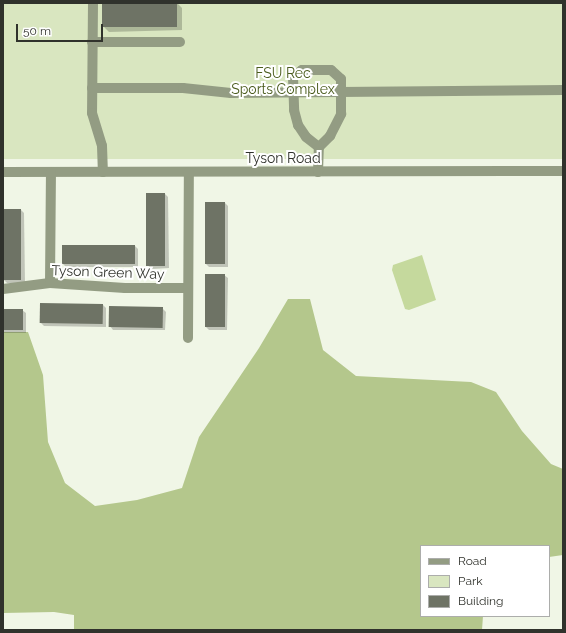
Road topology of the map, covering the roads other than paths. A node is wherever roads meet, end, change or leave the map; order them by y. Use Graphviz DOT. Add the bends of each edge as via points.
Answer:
graph roads {
  1 [pos="93,3"];
  2 [pos="92,42"];
  3 [pos="180,42"];
  4 [pos="92,88"];
  5 [pos="563,90"];
  6 [pos="293,92"];
  7 [pos="342,92"];
  8 [pos="319,147"];
  9 [pos="563,171"];
  10 [pos="3,172"];
  11 [pos="51,172"];
  12 [pos="103,172"];
  13 [pos="189,172"];
  14 [pos="318,172"];
  15 [pos="50,283"];
  16 [pos="188,288"];
  17 [pos="3,289"];
  18 [pos="188,338"];
  1 -- 2 [label="street"];
  2 -- 3 [label="street"];
  2 -- 4 [label="street"];
  4 -- 6 [label="street" via="183,88 231,93"];
  4 -- 12 [label="street" via="92,113 102,146"];
  5 -- 7 [label="street"];
  6 -- 7 [label="street"];
  6 -- 7 [label="street" via="293,77 297,72 331,70 341,79"];
  6 -- 8 [label="street" via="298,125 306,137"];
  7 -- 8 [label="street" via="338,122 330,136"];
  8 -- 14 [label="street"];
  9 -- 14 [label="street, Tyson Road"];
  10 -- 11 [label="street, Tyson Road"];
  11 -- 12 [label="street, Tyson Road"];
  11 -- 15 [label="street"];
  12 -- 13 [label="street, Tyson Road"];
  13 -- 14 [label="street, Tyson Road"];
  13 -- 16 [label="street"];
  15 -- 16 [label="street, Tyson Green Way" via="125,288"];
  15 -- 17 [label="street, Tyson Green Way"];
  16 -- 18 [label="street"];
}
